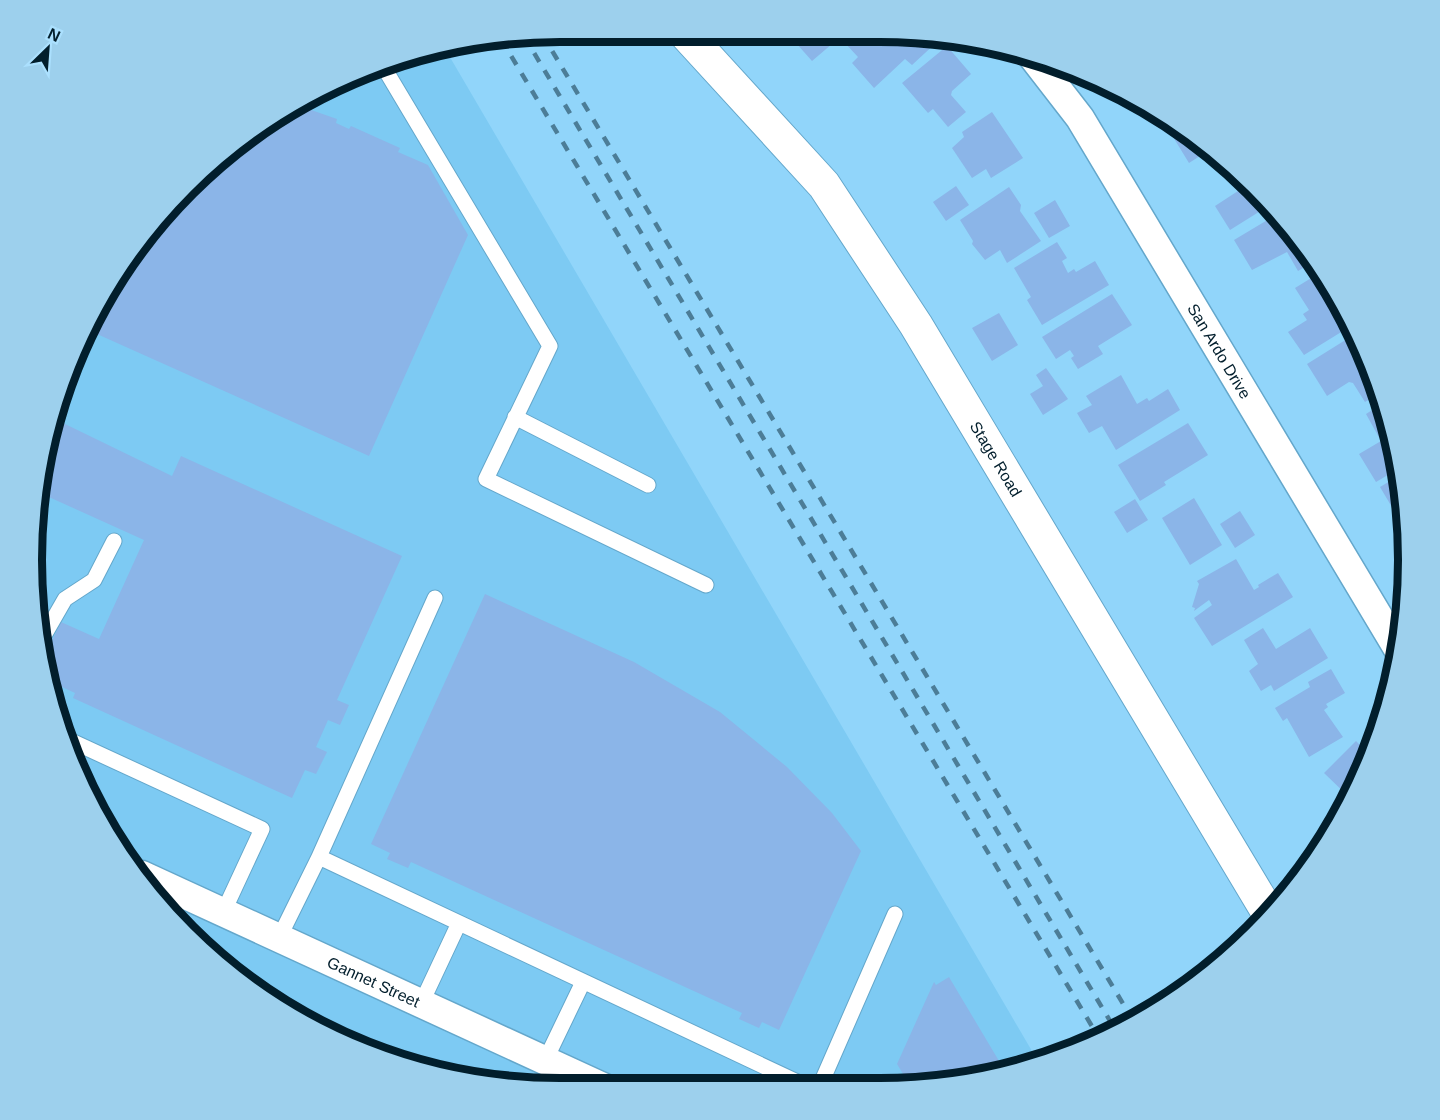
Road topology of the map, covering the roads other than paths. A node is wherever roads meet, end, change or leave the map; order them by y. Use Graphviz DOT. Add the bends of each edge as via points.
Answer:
graph roads {
  1 [pos="693,42"];
  2 [pos="1041,67"];
  3 [pos="386,72"];
  4 [pos="515,417"];
  5 [pos="648,485"];
  6 [pos="114,542"];
  7 [pos="706,585"];
  8 [pos="435,598"];
  9 [pos="47,631"];
  10 [pos="1392,640"];
  11 [pos="75,743"];
  12 [pos="319,857"];
  13 [pos="153,880"];
  14 [pos="1265,907"];
  15 [pos="223,913"];
  16 [pos="895,914"];
  17 [pos="459,923"];
  18 [pos="279,938"];
  19 [pos="583,982"];
  20 [pos="421,1004"];
  21 [pos="554,1072"];
  22 [pos="573,1078"];
  23 [pos="789,1078"];
  24 [pos="823,1078"];
  1 -- 14 [label="main road, Stage Road" via="824,185 916,325"];
  2 -- 10 [label="street, San Ardo Drive" via="1080,118"];
  3 -- 4 [label="lane" via="549,346"];
  4 -- 5 [label="lane"];
  4 -- 7 [label="lane" via="486,479"];
  6 -- 9 [label="lane" via="94,580 65,599"];
  8 -- 12 [label="lane"];
  11 -- 15 [label="lane" via="262,829"];
  12 -- 17 [label="lane"];
  12 -- 18 [label="lane"];
  13 -- 15 [label="street, Gannet Street"];
  15 -- 18 [label="street, Gannet Street"];
  16 -- 24 [label="lane"];
  17 -- 19 [label="lane"];
  17 -- 20 [label="lane"];
  18 -- 20 [label="street, Gannet Street"];
  19 -- 21 [label="lane"];
  19 -- 23 [label="lane"];
  20 -- 21 [label="street, Gannet Street"];
  21 -- 22 [label="street, Gannet Street"];
}
